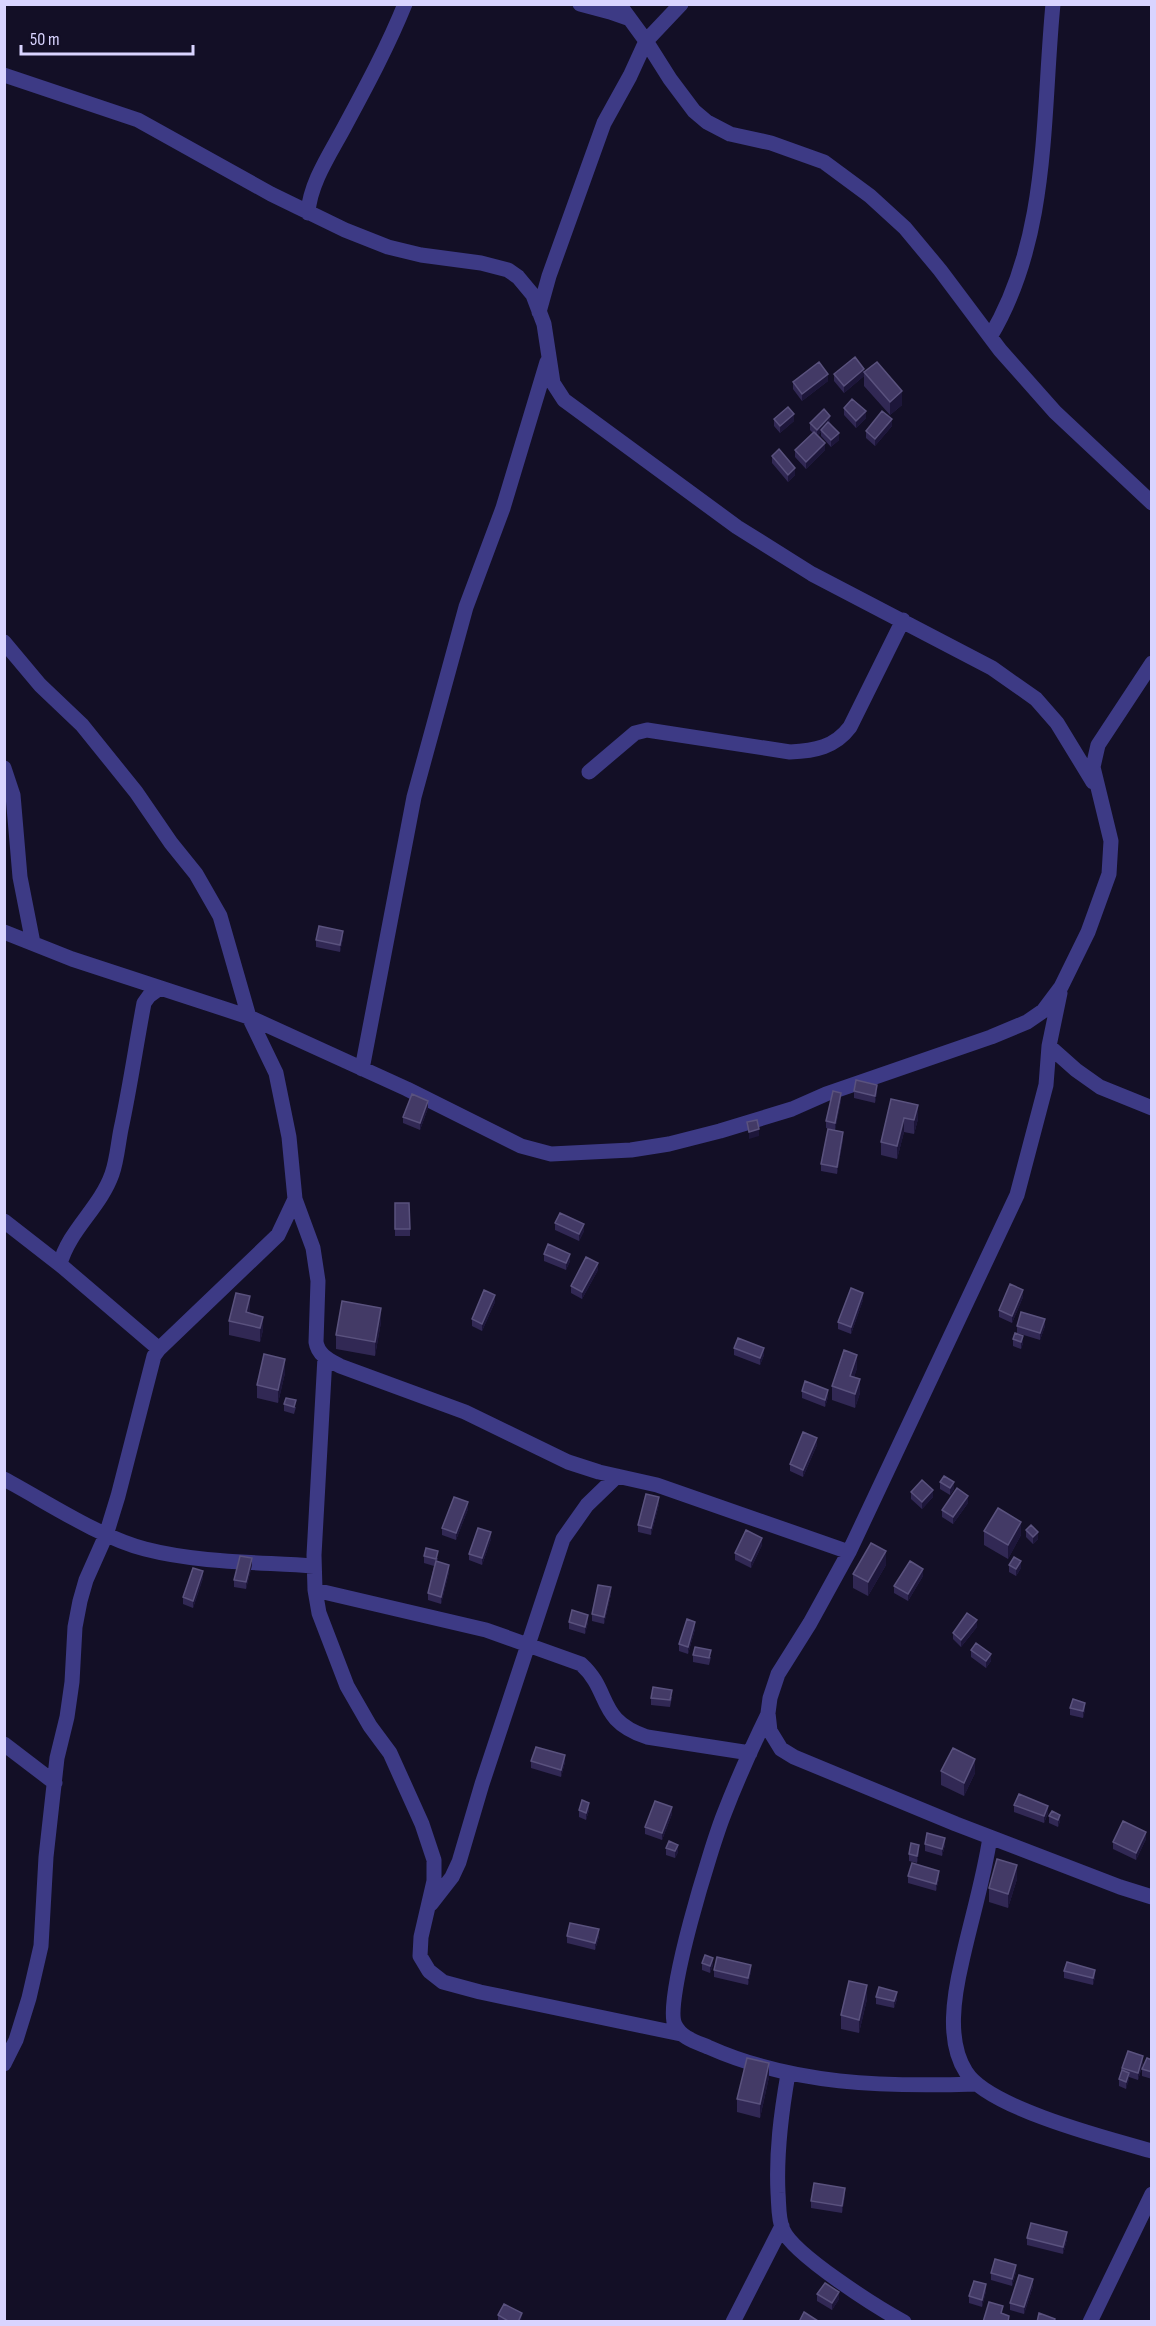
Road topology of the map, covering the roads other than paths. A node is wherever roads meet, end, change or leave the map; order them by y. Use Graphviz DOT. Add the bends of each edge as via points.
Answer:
graph roads {
  1 [pos="405,4"];
  2 [pos="580,4"];
  3 [pos="619,4"];
  4 [pos="681,4"];
  5 [pos="1053,4"];
  6 [pos="630,19"];
  7 [pos="646,41"];
  8 [pos="4,75"];
  9 [pos="308,213"];
  10 [pos="539,312"];
  11 [pos="990,337"];
  12 [pos="548,358"];
  13 [pos="1152,503"];
  14 [pos="903,620"];
  15 [pos="4,642"];
  16 [pos="1152,663"];
  17 [pos="4,768"];
  18 [pos="589,772"];
  19 [pos="1097,790"];
  20 [pos="4,932"];
  21 [pos="33,943"];
  22 [pos="1061,987"];
  23 [pos="160,988"];
  24 [pos="249,1017"];
  25 [pos="1049,1046"];
  26 [pos="362,1069"];
  27 [pos="1152,1108"];
  28 [pos="295,1198"];
  29 [pos="4,1221"];
  30 [pos="60,1264"];
  31 [pos="159,1349"];
  32 [pos="325,1357"];
  33 [pos="617,1476"];
  34 [pos="4,1479"];
  35 [pos="106,1535"];
  36 [pos="849,1552"];
  37 [pos="314,1566"];
  38 [pos="315,1590"];
  39 [pos="529,1646"];
  40 [pos="768,1713"];
  41 [pos="4,1744"];
  42 [pos="750,1753"];
  43 [pos="55,1783"];
  44 [pos="990,1837"];
  45 [pos="1152,1897"];
  46 [pos="426,1911"];
  47 [pos="681,2034"];
  48 [pos="4,2064"];
  49 [pos="788,2074"];
  50 [pos="976,2084"];
  51 [pos="1152,2151"];
  52 [pos="1152,2194"];
  53 [pos="782,2226"];
  54 [pos="733,2322"];
  55 [pos="904,2322"];
  56 [pos="1090,2322"];
  1 -- 9 [label="street" via="387,47 318,179"];
  2 -- 6 [label="street"];
  3 -- 6 [label="street"];
  4 -- 7 [label="street"];
  5 -- 11 [label="street" via="1034,222 1005,312"];
  6 -- 7 [label="street"];
  7 -- 10 [label="street" via="604,123"];
  7 -- 11 [label="street" via="694,111 707,122 730,134 771,143 824,162 870,196 905,228"];
  8 -- 9 [label="street" via="138,120"];
  9 -- 10 [label="street" via="388,247 508,270 533,295"];
  10 -- 12 [label="street"];
  11 -- 13 [label="street" via="1055,412"];
  12 -- 14 [label="street" via="554,383 564,400 585,416 737,527 812,574"];
  12 -- 26 [label="street" via="503,508 466,607 414,797"];
  14 -- 18 [label="street" via="850,727 831,744 812,751 790,752 647,730 635,733"];
  14 -- 19 [label="street" via="992,668 1036,699 1057,723"];
  15 -- 24 [label="street" via="39,685 82,725 196,873 220,916"];
  16 -- 19 [label="street" via="1098,745 1094,767"];
  17 -- 21 [label="street" via="13,795 20,877"];
  19 -- 22 [label="street" via="1111,841 1109,874 1088,932"];
  20 -- 21 [label="street"];
  21 -- 23 [label="street"];
  22 -- 25 [label="street"];
  22 -- 26 [label="street" via="1043,1011 991,1037 767,1117 669,1144 631,1150 551,1154 522,1146"];
  23 -- 24 [label="street"];
  23 -- 30 [label="street" via="144,1003 112,1175 64,1248"];
  24 -- 26 [label="street"];
  24 -- 28 [label="street" via="276,1073 289,1137"];
  25 -- 27 [label="street" via="1100,1087"];
  25 -- 36 [label="street" via="1046,1085 1017,1195"];
  28 -- 31 [label="street" via="278,1235"];
  28 -- 32 [label="street" via="313,1248 318,1281 316,1342"];
  29 -- 30 [label="street"];
  30 -- 31 [label="street"];
  31 -- 35 [label="street" via="149,1370"];
  32 -- 33 [label="street" via="465,1412 568,1462"];
  32 -- 37 [label="street"];
  33 -- 36 [label="street" via="657,1485"];
  33 -- 39 [label="street" via="587,1505 563,1539"];
  34 -- 35 [label="street"];
  35 -- 37 [label="street" via="178,1554"];
  35 -- 43 [label="street" via="80,1601 72,1682"];
  36 -- 40 [label="street" via="778,1674"];
  37 -- 38 [label="street"];
  38 -- 39 [label="street" via="486,1630"];
  38 -- 46 [label="street" via="319,1613 347,1686 390,1753 435,1860"];
  39 -- 42 [label="street" via="581,1664 591,1673 613,1717 631,1732"];
  39 -- 46 [label="street" via="459,1862"];
  40 -- 42 [label="street"];
  40 -- 44 [label="street" via="775,1740 794,1757"];
  41 -- 43 [label="street"];
  42 -- 47 [label="street" via="723,1815 678,1976 672,2009 674,2024"];
  43 -- 48 [label="street" via="41,1946 19,2029"];
  44 -- 45 [label="street"];
  44 -- 50 [label="street" via="955,2004 954,2038 966,2072"];
  46 -- 47 [label="street" via="420,1956 429,1971 443,1982"];
  47 -- 49 [label="street" via="728,2056"];
  49 -- 50 [label="street" via="890,2085"];
  49 -- 53 [label="street" via="777,2164"];
  50 -- 51 [label="street" via="1038,2115"];
  52 -- 56 [label="street"];
  53 -- 54 [label="street"];
  53 -- 55 [label="street" via="790,2241 821,2266 862,2298"];
}
